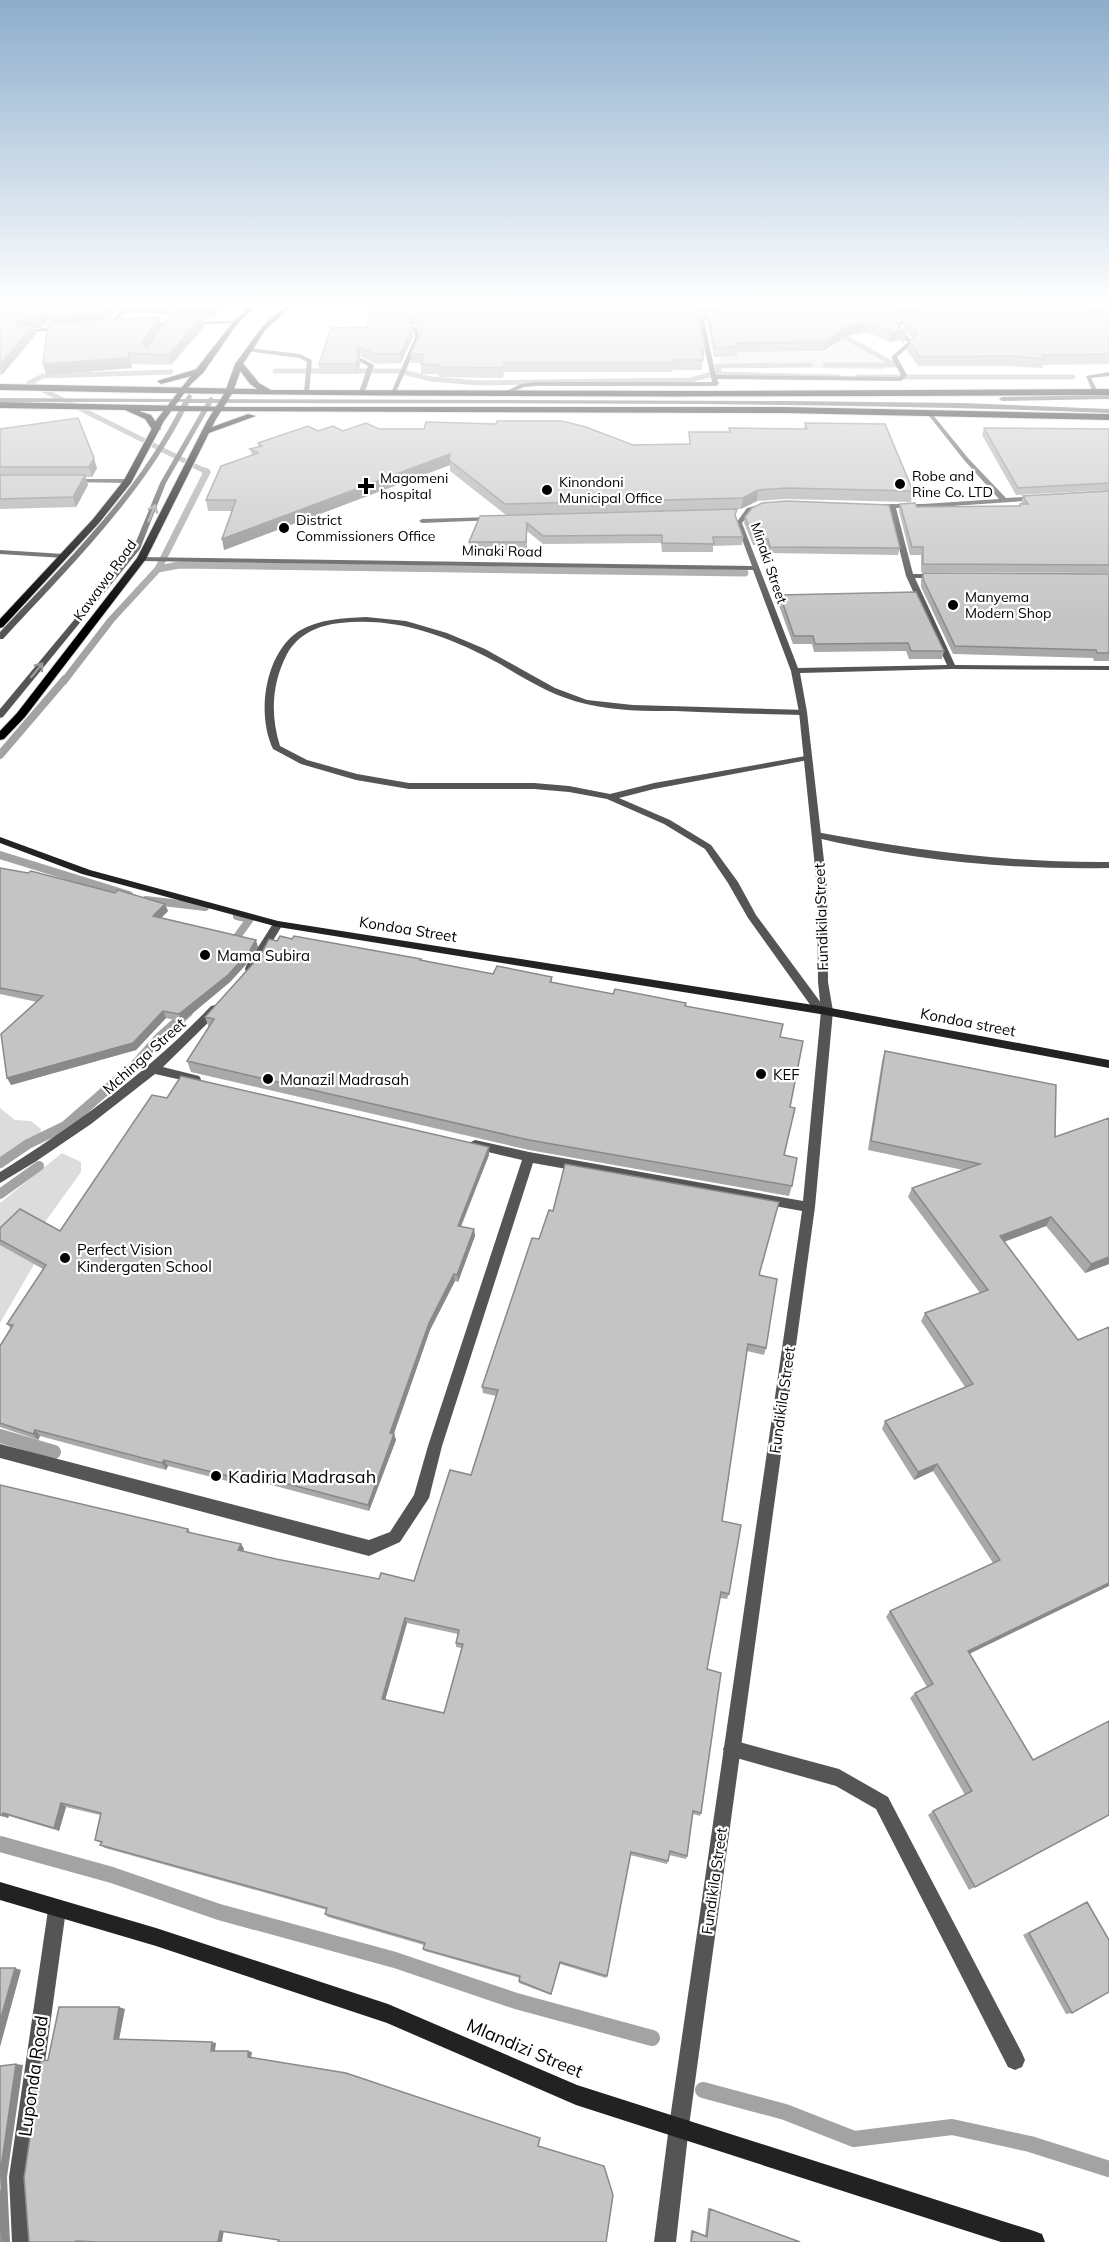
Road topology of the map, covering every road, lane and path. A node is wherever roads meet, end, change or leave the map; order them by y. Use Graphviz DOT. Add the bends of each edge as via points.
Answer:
graph roads {
  1 [pos="131,412"];
  2 [pos="171,412"];
  3 [pos="175,412"];
  4 [pos="204,412"];
  5 [pos="218,412"];
  6 [pos="269,412"];
  7 [pos="848,412"];
  8 [pos="929,412"];
  9 [pos="1109,417"];
  10 [pos="156,429"];
  11 [pos="206,431"];
  12 [pos="59,481"];
  13 [pos="128,482"];
  14 [pos="1048,498"];
  15 [pos="1004,500"];
  16 [pos="776,504"];
  17 [pos="869,506"];
  18 [pos="892,507"];
  19 [pos="732,513"];
  20 [pos="743,513"];
  21 [pos="504,518"];
  22 [pos="422,521"];
  23 [pos="0,552"];
  24 [pos="64,556"];
  25 [pos="141,559"];
  26 [pos="754,568"];
  27 [pos="910,576"];
  28 [pos="945,576"];
  29 [pos="0,625"];
  30 [pos="0,637"];
  31 [pos="952,667"];
  32 [pos="1109,668"];
  33 [pos="795,671"];
  34 [pos="803,712"];
  35 [pos="0,715"];
  36 [pos="0,736"];
  37 [pos="808,757"];
  38 [pos="610,797"];
  39 [pos="816,835"];
  40 [pos="0,840"];
  41 [pos="1109,865"];
  42 [pos="278,924"];
  43 [pos="242,978"];
  44 [pos="221,1003"];
  45 [pos="824,1011"];
  46 [pos="1109,1064"];
  47 [pos="155,1070"];
  48 [pos="202,1081"];
  49 [pos="459,1141"];
  50 [pos="529,1157"];
  51 [pos="0,1178"];
  52 [pos="809,1207"];
  53 [pos="0,1451"];
  54 [pos="732,1749"];
  55 [pos="0,1891"];
  56 [pos="57,1910"];
  57 [pos="1015,2060"];
  58 [pos="679,2126"];
  59 [pos="23,2242"];
  60 [pos="665,2242"];
  61 [pos="1034,2242"];
  1 -- 10 [label="highway" via="148,417"];
  2 -- 10 [label="main road"];
  3 -- 30 [label="street" via="138,485"];
  35 -- 4 [label="street, Kawawa Road, one-way" via="136,549 163,483"];
  5 -- 11 [label="main road, Kawawa Road"];
  6 -- 11 [label="highway"];
  7 -- 8 [label="highway"];
  8 -- 9 [label="highway"];
  8 -- 15 [label="street"];
  10 -- 13 [label="main road"];
  11 -- 25 [label="main road, Kawawa Road"];
  12 -- 13 [label="street"];
  13 -- 24 [label="main road"];
  14 -- 15 [label="street"];
  15 -- 18 [label="street"];
  16 -- 20 [label="street, Minaki Street" via="757,506"];
  17 -- 18 [label="street"];
  18 -- 27 [label="street"];
  19 -- 20 [label="street"];
  20 -- 26 [label="street, Minaki Street" via="739,523"];
  21 -- 22 [label="street"];
  23 -- 24 [label="street"];
  24 -- 29 [label="main road"];
  25 -- 26 [label="street, Minaki Road"];
  25 -- 36 [label="main road, Kawawa Road" via="21,715"];
  26 -- 33 [label="street, Minaki Street"];
  27 -- 28 [label="street"];
  27 -- 31 [label="street"];
  31 -- 32 [label="street"];
  31 -- 33 [label="street"];
  33 -- 34 [label="street, Fundikila Street"];
  34 -- 37 [label="street, Fundikila Street"];
  34 -- 38 [label="street" via="631,708 586,702 550,691 499,660 437,631 409,623 329,621 306,630 286,646 274,673 267,704 269,729 276,747 304,762 356,777 409,786 534,786"];
  37 -- 38 [label="street"];
  37 -- 39 [label="street, Fundikila Street"];
  38 -- 45 [label="street" via="667,822 708,847 758,925"];
  39 -- 41 [label="street" via="935,856 1012,864"];
  39 -- 45 [label="street, Fundikila Street" via="822,887"];
  40 -- 42 [label="street, Kondoa Street" via="86,872"];
  42 -- 43 [label="street" via="257,962"];
  42 -- 45 [label="street, Kondoa Street"];
  44 -- 47 [label="street, Mchinga Street"];
  45 -- 46 [label="street, Kondoa street"];
  45 -- 52 [label="street, Fundikila Street"];
  47 -- 48 [label="street"];
  47 -- 51 [label="street, Mchinga Street" via="107,1109"];
  49 -- 50 [label="street"];
  50 -- 52 [label="street"];
  50 -- 53 [label="street" via="421,1498 395,1537 369,1548"];
  52 -- 54 [label="street, Fundikila Street"];
  54 -- 57 [label="street" via="839,1778 882,1803"];
  54 -- 58 [label="street, Fundikila Street"];
  55 -- 56 [label="street, Mlandizi Street"];
  56 -- 58 [label="street, Mlandizi Street" via="156,1937 388,2014 576,2095"];
  56 -- 59 [label="street, Luponda Road" via="19,2177"];
  58 -- 60 [label="street, Fundikila Street"];
  58 -- 61 [label="street, Mlandizi Street"];
}
